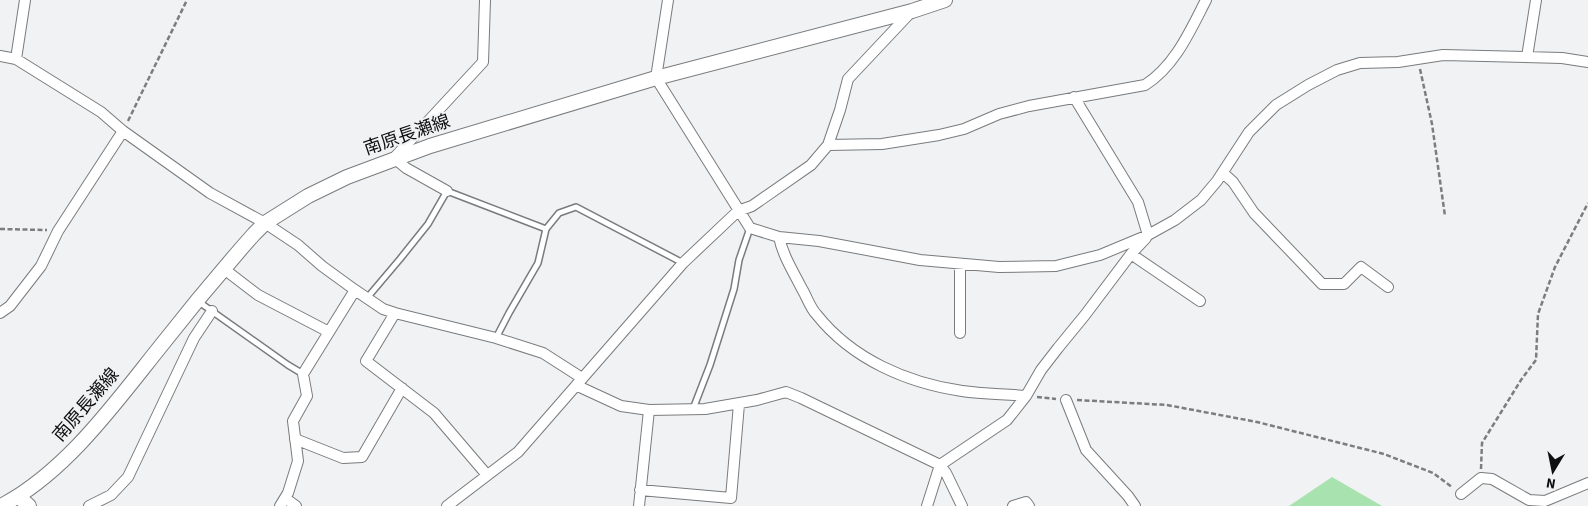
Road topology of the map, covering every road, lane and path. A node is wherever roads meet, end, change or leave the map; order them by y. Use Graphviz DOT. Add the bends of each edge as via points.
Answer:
graph roads {
  1 [pos="25,0"];
  2 [pos="187,0"];
  3 [pos="485,0"];
  4 [pos="668,0"];
  5 [pos="945,0"];
  6 [pos="1206,0"];
  7 [pos="1536,0"];
  8 [pos="912,11"];
  9 [pos="0,56"];
  10 [pos="1528,56"];
  11 [pos="16,59"];
  12 [pos="1418,59"];
  13 [pos="1588,62"];
  14 [pos="656,78"];
  15 [pos="1074,97"];
  16 [pos="124,131"];
  17 [pos="828,145"];
  18 [pos="394,158"];
  19 [pos="1223,173"];
  20 [pos="447,191"];
  21 [pos="1588,203"];
  22 [pos="738,211"];
  23 [pos="1445,216"];
  24 [pos="264,223"];
  25 [pos="750,228"];
  26 [pos="0,229"];
  27 [pos="546,229"];
  28 [pos="58,231"];
  29 [pos="1148,236"];
  30 [pos="780,237"];
  31 [pos="1131,254"];
  32 [pos="683,263"];
  33 [pos="960,264"];
  34 [pos="224,269"];
  35 [pos="1388,287"];
  36 [pos="355,290"];
  37 [pos="367,298"];
  38 [pos="196,300"];
  39 [pos="1200,301"];
  40 [pos="212,311"];
  41 [pos="0,313"];
  42 [pos="395,313"];
  43 [pos="329,332"];
  44 [pos="960,333"];
  45 [pos="496,338"];
  46 [pos="303,374"];
  47 [pos="580,381"];
  48 [pos="402,388"];
  49 [pos="1026,396"];
  50 [pos="1066,400"];
  51 [pos="739,404"];
  52 [pos="693,409"];
  53 [pos="649,410"];
  54 [pos="295,439"];
  55 [pos="940,465"];
  56 [pos="486,476"];
  57 [pos="1481,478"];
  58 [pos="1588,483"];
  59 [pos="640,490"];
  60 [pos="1461,494"];
  61 [pos="24,501"];
  62 [pos="283,502"];
  63 [pos="2,506"];
  64 [pos="90,506"];
  65 [pos="296,506"];
  66 [pos="447,506"];
  67 [pos="638,506"];
  68 [pos="927,506"];
  69 [pos="962,506"];
  70 [pos="1013,506"];
  71 [pos="1029,506"];
  72 [pos="1135,506"];
  1 -- 11 [label="street"];
  2 -- 16 [label="path"];
  3 -- 18 [label="street" via="483,62"];
  4 -- 14 [label="street"];
  5 -- 8 [label="main road, 南原長瀬線"];
  6 -- 15 [label="street" via="1178,51 1157,77 1144,85"];
  7 -- 10 [label="street"];
  8 -- 14 [label="main road, 南原長瀬線"];
  8 -- 17 [label="street" via="848,79"];
  9 -- 11 [label="street"];
  10 -- 12 [label="street" via="1443,55"];
  10 -- 13 [label="street"];
  11 -- 16 [label="street"];
  12 -- 19 [label="street" via="1360,63 1337,70 1308,85 1276,105 1249,132"];
  12 -- 23 [label="path" via="1432,124"];
  14 -- 18 [label="main road, 南原長瀬線"];
  14 -- 22 [label="street"];
  15 -- 17 [label="street" via="998,114 964,129 939,135 882,144"];
  15 -- 29 [label="street" via="1138,202"];
  16 -- 24 [label="street" via="210,193"];
  16 -- 28 [label="street"];
  17 -- 22 [label="street" via="811,165 752,206"];
  18 -- 20 [label="street"];
  18 -- 24 [label="main road, 南原長瀬線" via="308,196"];
  19 -- 29 [label="street" via="1201,200"];
  19 -- 35 [label="street" via="1254,213 1322,284 1344,284 1361,267"];
  20 -- 27 [label="lane"];
  20 -- 37 [label="lane" via="428,224"];
  21 -- 57 [label="path" via="1555,267 1538,314 1536,360 1520,380 1482,443"];
  22 -- 25 [label="street"];
  22 -- 32 [label="street"];
  24 -- 34 [label="main road, 南原長瀬線"];
  24 -- 36 [label="street"];
  25 -- 30 [label="street"];
  25 -- 52 [label="lane" via="739,260 734,289"];
  26 -- 28 [label="path"];
  27 -- 32 [label="lane" via="559,213 576,207"];
  27 -- 45 [label="lane" via="538,263"];
  28 -- 41 [label="street" via="40,266 10,306"];
  29 -- 31 [label="street"];
  29 -- 33 [label="street" via="1100,255 1056,266"];
  30 -- 33 [label="street"];
  30 -- 49 [label="street" via="782,251 815,314 858,354 928,385 963,392"];
  31 -- 39 [label="street"];
  31 -- 49 [label="street" via="1052,355"];
  32 -- 47 [label="street"];
  33 -- 44 [label="street"];
  34 -- 38 [label="main road, 南原長瀬線"];
  34 -- 43 [label="street" via="258,295"];
  36 -- 37 [label="street"];
  36 -- 43 [label="street"];
  37 -- 42 [label="street"];
  38 -- 40 [label="lane"];
  38 -- 61 [label="main road, 南原長瀬線" via="109,411"];
  40 -- 46 [label="lane"];
  40 -- 64 [label="street" via="194,338 128,477 111,495"];
  42 -- 45 [label="street"];
  42 -- 48 [label="street" via="366,361"];
  43 -- 46 [label="street"];
  45 -- 47 [label="street" via="542,353"];
  46 -- 54 [label="street" via="307,396 293,422"];
  47 -- 53 [label="street" via="582,388 621,406"];
  47 -- 56 [label="street" via="518,452"];
  48 -- 54 [label="street" via="362,457 343,458"];
  48 -- 56 [label="street" via="434,413"];
  49 -- 50 [label="path"];
  49 -- 55 [label="street" via="1007,420"];
  50 -- 60 [label="path" via="1166,405 1256,422 1384,454 1432,473"];
  50 -- 72 [label="street" via="1086,450"];
  51 -- 52 [label="street"];
  51 -- 55 [label="street" via="786,392"];
  51 -- 59 [label="street" via="731,498"];
  52 -- 53 [label="street"];
  53 -- 59 [label="street"];
  54 -- 62 [label="street" via="298,461"];
  55 -- 68 [label="street"];
  55 -- 69 [label="street"];
  56 -- 66 [label="street"];
  57 -- 58 [label="street" via="1492,479 1530,500 1545,501"];
  57 -- 60 [label="street"];
  59 -- 67 [label="street"];
  61 -- 63 [label="main road, 南原長瀬線"];
  62 -- 65 [label="street"];
  70 -- 71 [label="street" via="1026,502"];
}
